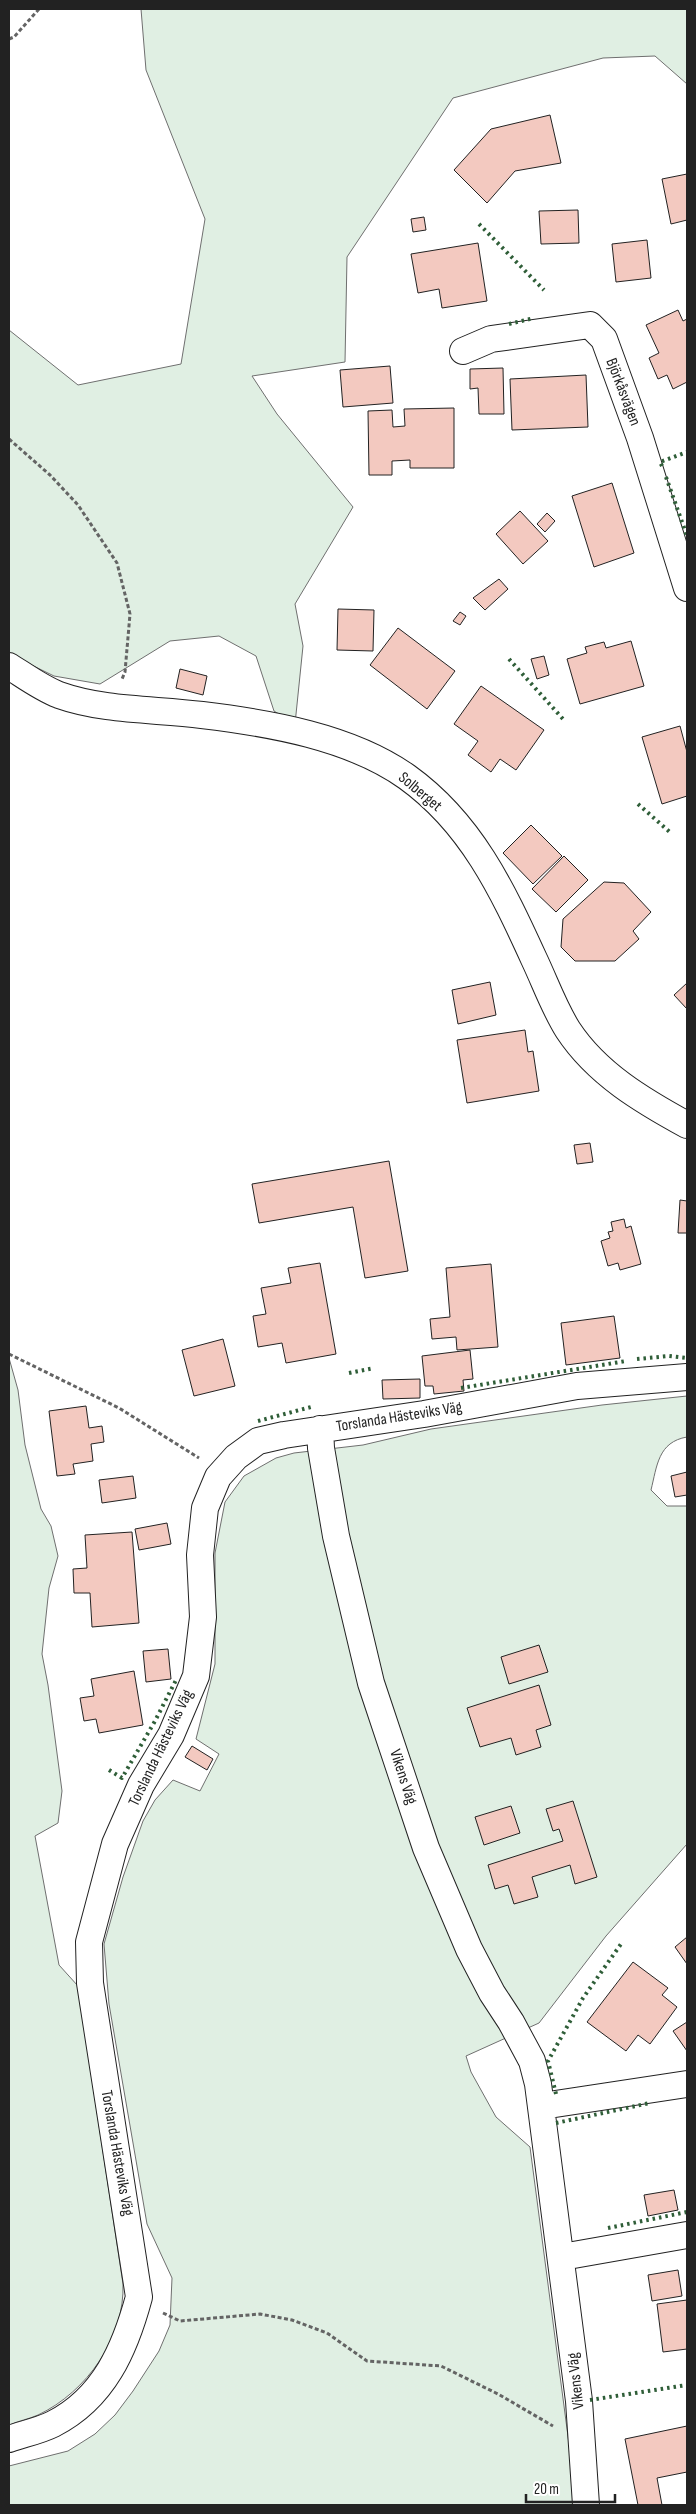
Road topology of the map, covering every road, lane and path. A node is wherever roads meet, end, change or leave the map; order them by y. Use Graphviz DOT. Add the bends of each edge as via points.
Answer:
graph roads {
  1 [pos="39,9"];
  2 [pos="9,39"];
  3 [pos="463,351"];
  4 [pos="9,439"];
  5 [pos="687,588"];
  6 [pos="9,666"];
  7 [pos="111,705"];
  8 [pos="687,1125"];
  9 [pos="9,1354"];
  10 [pos="687,1377"];
  11 [pos="320,1429"];
  12 [pos="218,1477"];
  13 [pos="687,2084"];
  14 [pos="542,2106"];
  15 [pos="687,2235"];
  16 [pos="562,2257"];
  17 [pos="139,2297"];
  18 [pos="581,2432"];
  19 [pos="9,2439"];
  20 [pos="586,2505"];
  1 -- 2 [label="path"];
  3 -- 5 [label="street, Björkåsvägen" via="491,339 590,325 597,330 604,339 640,438"];
  4 -- 7 [label="path" via="78,505 117,563 130,614 125,672"];
  6 -- 7 [label="street, Solberget" via="57,694"];
  7 -- 8 [label="street, Solberget" via="203,715 296,731 352,747 407,778 458,824 493,874 569,1031 593,1061 632,1093"];
  9 -- 12 [label="path" via="119,1408 210,1465"];
  10 -- 11 [label="street, Torslanda Hästeviks Väg" via="577,1386"];
  11 -- 12 [label="street, Torslanda Hästeviks Väg" via="258,1441 236,1457"];
  11 -- 14 [label="street, Vikens Väg" via="320,1448 336,1536 371,1683 426,1848 469,1949 532,2061"];
  12 -- 17 [label="street, Torslanda Hästeviks Väg" via="205,1508 200,1555 203,1616 196,1676 171,1735 141,1784 114,1844 90,1942 91,1992"];
  13 -- 14 [label="street"];
  14 -- 16 [label="street, Vikens Väg"];
  15 -- 16 [label="street"];
  16 -- 18 [label="street, Vikens Väg"];
  17 -- 18 [label="path" via="180,2321 260,2314 292,2320 327,2334 367,2361 441,2366 498,2394 566,2434"];
  17 -- 19 [label="street, Torslanda Hästeviks Väg" via="122,2350 94,2392 52,2424"];
  18 -- 20 [label="street, Vikens Väg"];
}
